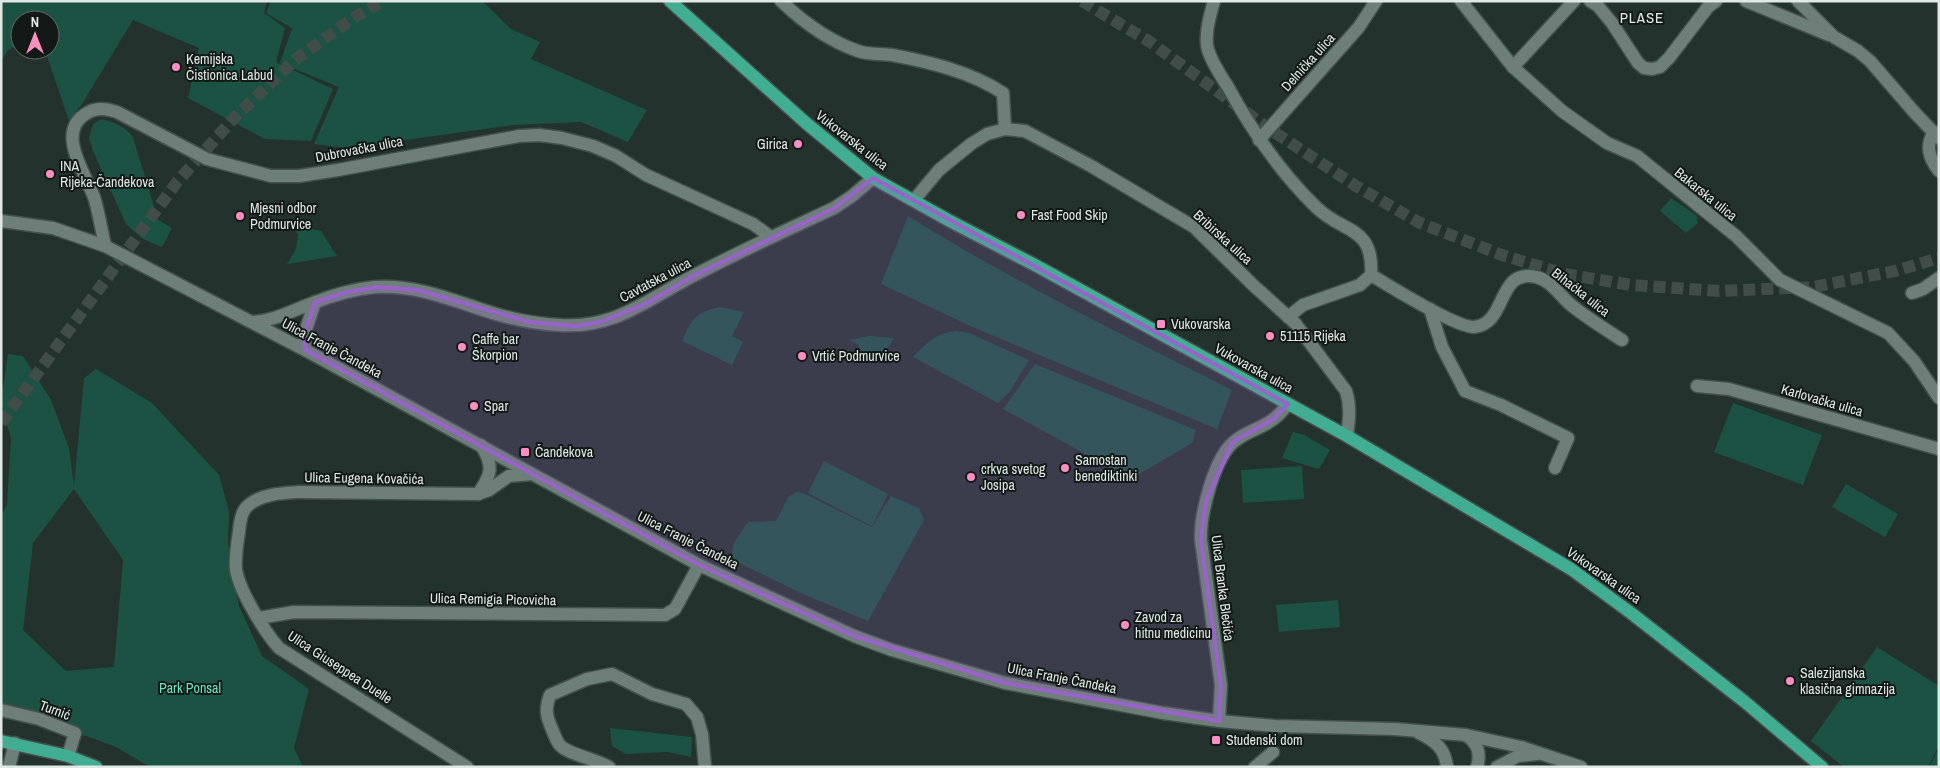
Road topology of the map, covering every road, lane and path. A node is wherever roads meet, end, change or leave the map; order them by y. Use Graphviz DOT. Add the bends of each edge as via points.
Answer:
graph roads {
  1 [pos="670,1"];
  2 [pos="781,1"];
  3 [pos="1214,1"];
  4 [pos="1376,1"];
  5 [pos="1461,1"];
  6 [pos="1574,1"];
  7 [pos="1590,1"];
  8 [pos="1716,1"];
  9 [pos="1746,1"];
  10 [pos="1798,1"];
  11 [pos="1834,37"];
  12 [pos="1513,67"];
  13 [pos="1005,129"];
  14 [pos="1936,135"];
  15 [pos="1259,140"];
  16 [pos="1939,171"];
  17 [pos="873,178"];
  18 [pos="914,200"];
  19 [pos="1,221"];
  20 [pos="771,237"];
  21 [pos="105,246"];
  22 [pos="1372,275"];
  23 [pos="1939,278"];
  24 [pos="1912,293"];
  25 [pos="315,302"];
  26 [pos="1430,309"];
  27 [pos="1288,317"];
  28 [pos="252,322"];
  29 [pos="1622,340"];
  30 [pos="305,350"];
  31 [pos="1697,386"];
  32 [pos="1939,398"];
  33 [pos="1288,404"];
  34 [pos="1347,436"];
  35 [pos="481,445"];
  36 [pos="1939,449"];
  37 [pos="1555,468"];
  38 [pos="532,474"];
  39 [pos="478,494"];
  40 [pos="250,503"];
  41 [pos="699,565"];
  42 [pos="259,618"];
  43 [pos="1,710"];
  44 [pos="1219,721"];
  45 [pos="1412,730"];
  46 [pos="1466,735"];
  47 [pos="1,741"];
  48 [pos="14,743"];
  49 [pos="1273,752"];
  50 [pos="1543,753"];
  51 [pos="68,756"];
  52 [pos="9,767"];
  53 [pos="96,767"];
  54 [pos="467,767"];
  55 [pos="609,767"];
  56 [pos="706,767"];
  57 [pos="1255,767"];
  58 [pos="1447,767"];
  59 [pos="1478,767"];
  60 [pos="1497,767"];
  61 [pos="1581,767"];
  62 [pos="1822,767"];
  1 -- 17 [label="main road, Vukovarska ulica" via="806,123"];
  2 -- 13 [label="street" via="821,33 856,50 922,61 988,84 1003,93"];
  3 -- 15 [label="street" via="1207,49"];
  4 -- 15 [label="street, Delnička ulica" via="1359,27"];
  5 -- 12 [label="street, Bakarska ulica"];
  6 -- 12 [label="street"];
  7 -- 8 [label="street" via="1612,23 1638,62 1644,68 1652,69 1660,67 1669,58"];
  9 -- 11 [label="street"];
  10 -- 11 [label="street"];
  11 -- 14 [label="street" via="1870,61"];
  12 -- 32 [label="street, Bakarska ulica" via="1562,111 1607,143 1637,156 1736,236 1780,280 1888,333 1914,361"];
  13 -- 18 [label="street" via="987,134 971,144 939,170"];
  13 -- 27 [label="street, Bribirska ulica" via="1025,132 1046,141 1194,227"];
  14 -- 16 [label="street" via="1929,140 1928,154"];
  15 -- 22 [label="street" via="1317,209 1357,233 1364,241 1371,255"];
  17 -- 18 [label="main road, Vukovarska ulica"];
  17 -- 20 [label="street, Cavtatska ulica" via="834,208"];
  18 -- 33 [label="main road, Vukovarska ulica"];
  19 -- 21 [label="street, Ulica Franje Čandeka" via="53,228"];
  20 -- 21 [label="street, Dubrovačka ulica" via="753,224 646,175 616,156 562,138 520,136 338,170 300,176 271,176 206,158 106,108 96,109 79,119 73,128 72,139 94,200"];
  20 -- 25 [label="street, Cavtatska ulica" via="691,277 648,303 600,322 576,326 513,319 432,293 399,288 363,289"];
  21 -- 28 [label="street, Ulica Franje Čandeka"];
  22 -- 26 [label="street, Bihaćka ulica"];
  22 -- 27 [label="street" via="1360,285 1302,305"];
  23 -- 24 [label="street"];
  25 -- 28 [label="street, Cavtatska ulica" via="274,319"];
  25 -- 30 [label="street" via="304,335"];
  26 -- 29 [label="street, Bihaćka ulica" via="1464,326 1480,326 1492,316 1510,283 1520,276 1537,277"];
  26 -- 37 [label="street" via="1442,347 1465,392 1501,405 1568,438"];
  27 -- 34 [label="street, Bribirska ulica" via="1346,391 1350,402"];
  28 -- 30 [label="street, Ulica Franje Čandeka"];
  30 -- 35 [label="street, Ulica Franje Čandeka"];
  31 -- 36 [label="street, Karlovačka ulica" via="1729,389"];
  33 -- 34 [label="main road, Vukovarska ulica"];
  33 -- 44 [label="street, Ulica Branka Blečića" via="1274,419 1233,442 1216,472 1206,501 1201,540 1221,685"];
  34 -- 62 [label="main road, Vukovarska ulica" via="1580,574 1738,696"];
  35 -- 38 [label="street, Ulica Franje Čandeka"];
  35 -- 39 [label="street" via="490,467 487,481"];
  38 -- 39 [label="street, Ulica Eugena Kovačića" via="509,476"];
  38 -- 41 [label="street, Ulica Franje Čandeka"];
  39 -- 40 [label="street, Ulica Eugena Kovačića" via="298,492"];
  40 -- 42 [label="street, Ulica Giuseppea Duelle" via="241,520 236,569 246,597"];
  41 -- 42 [label="street, Ulica Remigia Picovicha" via="675,609 664,615 294,612"];
  41 -- 44 [label="street, Ulica Franje Čandeka" via="854,636 966,673 1163,713"];
  42 -- 54 [label="street, Ulica Giuseppea Duelle" via="279,648"];
  43 -- 51 [label="street, Turnić" via="39,719 75,733"];
  44 -- 45 [label="street, Ulica Franje Čandeka"];
  45 -- 46 [label="street, Ulica Franje Čandeka"];
  45 -- 58 [label="street, Ulica Franje Čandeka" via="1441,747"];
  46 -- 50 [label="street, Ulica Franje Čandeka"];
  46 -- 59 [label="street" via="1477,745"];
  47 -- 48 [label="main road"];
  48 -- 51 [label="main road"];
  48 -- 52 [label="street"];
  49 -- 57 [label="street"];
  50 -- 60 [label="street" via="1518,756"];
  50 -- 61 [label="street, Ulica Franje Čandeka"];
  51 -- 53 [label="main road"];
  55 -- 56 [label="street" via="559,744 546,716 550,695 587,679 612,674 652,694 686,704 697,717"];
}
